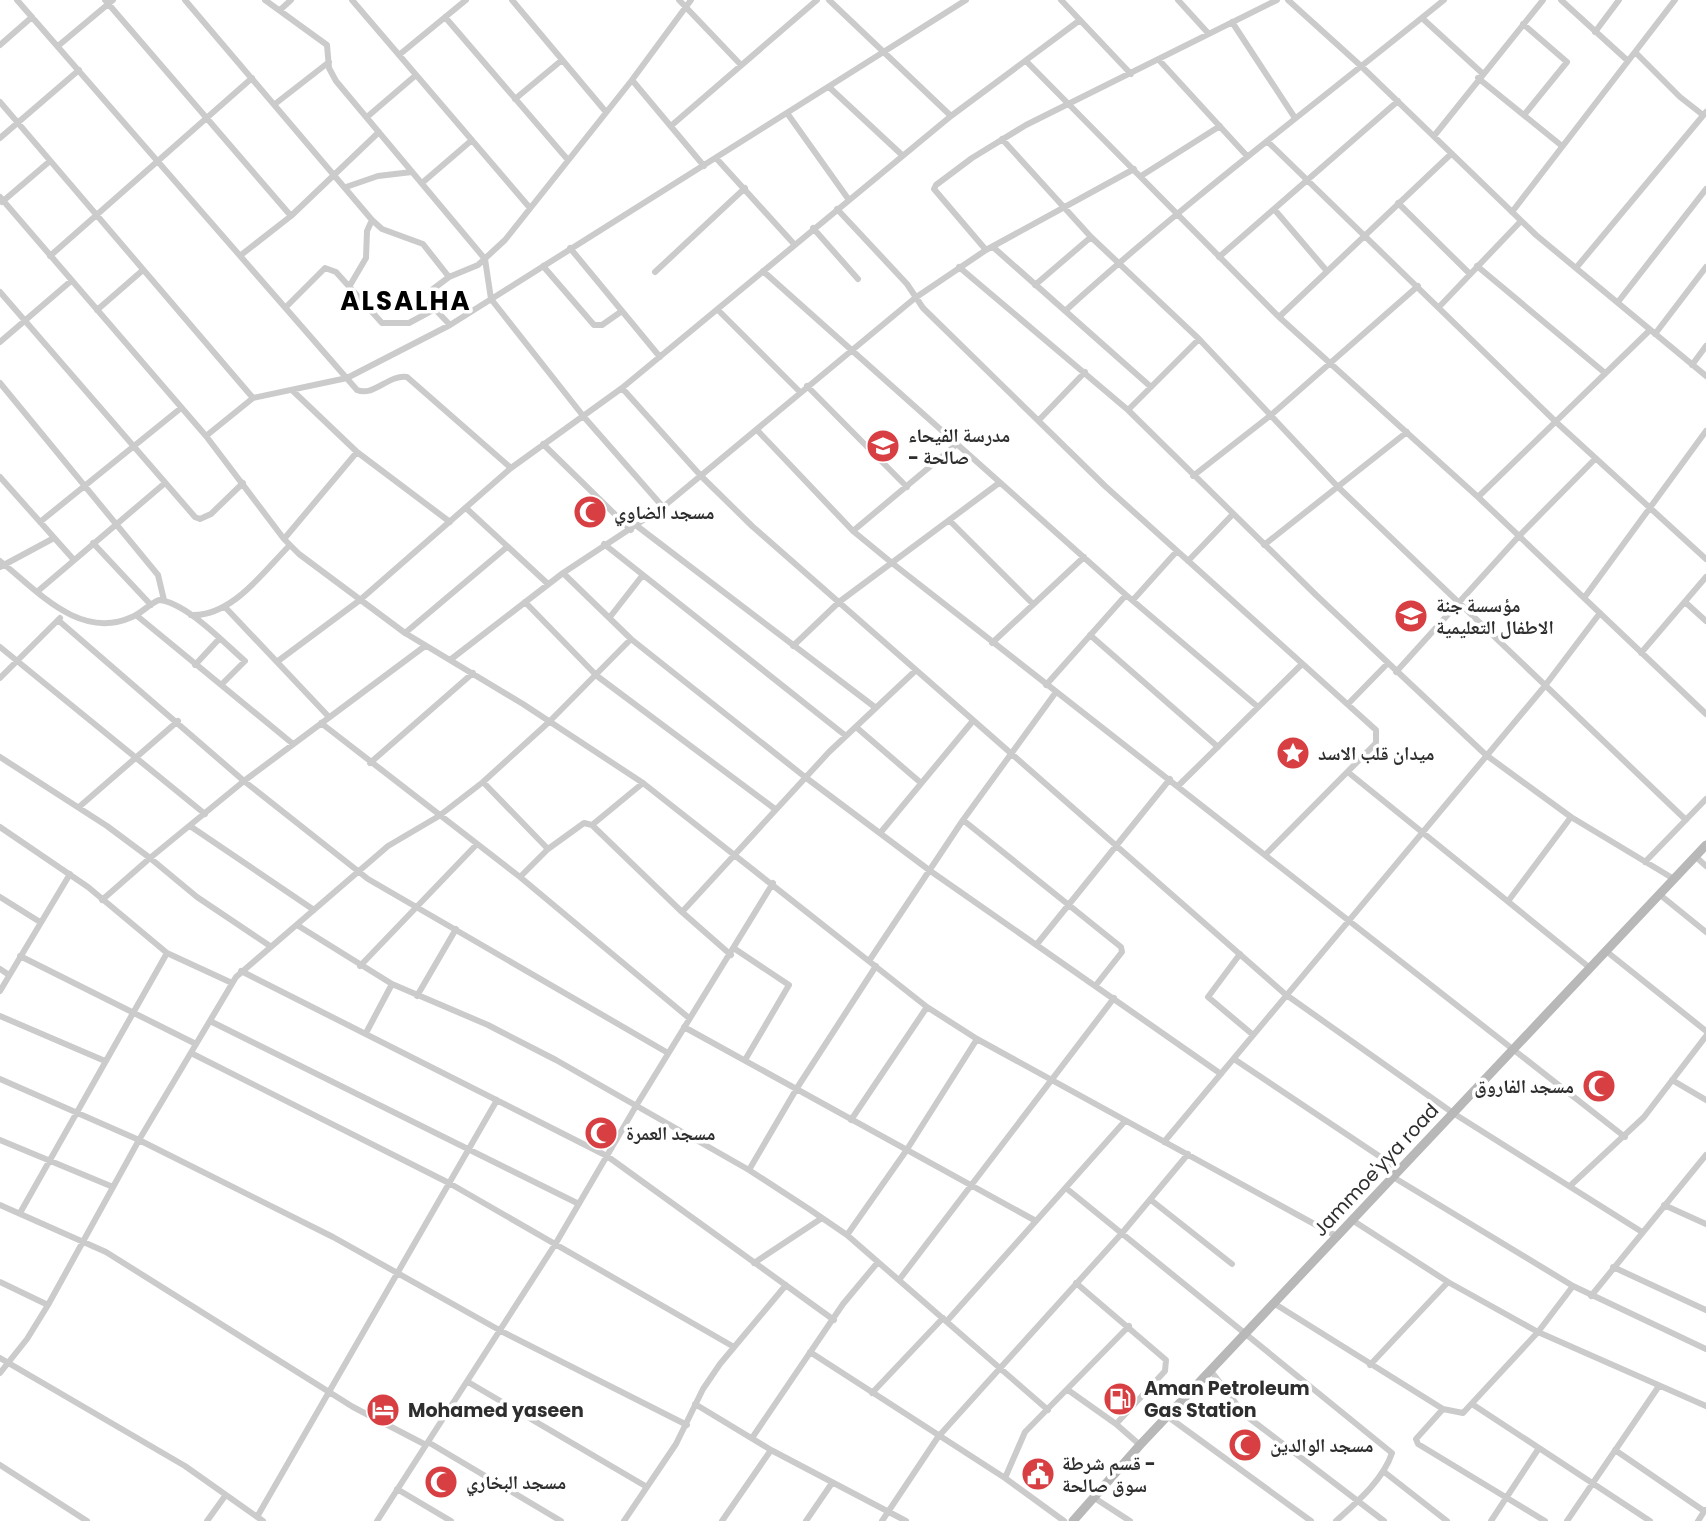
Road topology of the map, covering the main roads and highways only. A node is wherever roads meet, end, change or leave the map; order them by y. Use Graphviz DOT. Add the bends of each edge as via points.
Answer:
graph roads {
  1 [pos="1706,845"];
  2 [pos="1073,1521"];
  1 -- 2 [label="main road, Jammoe'yya road"];
}
